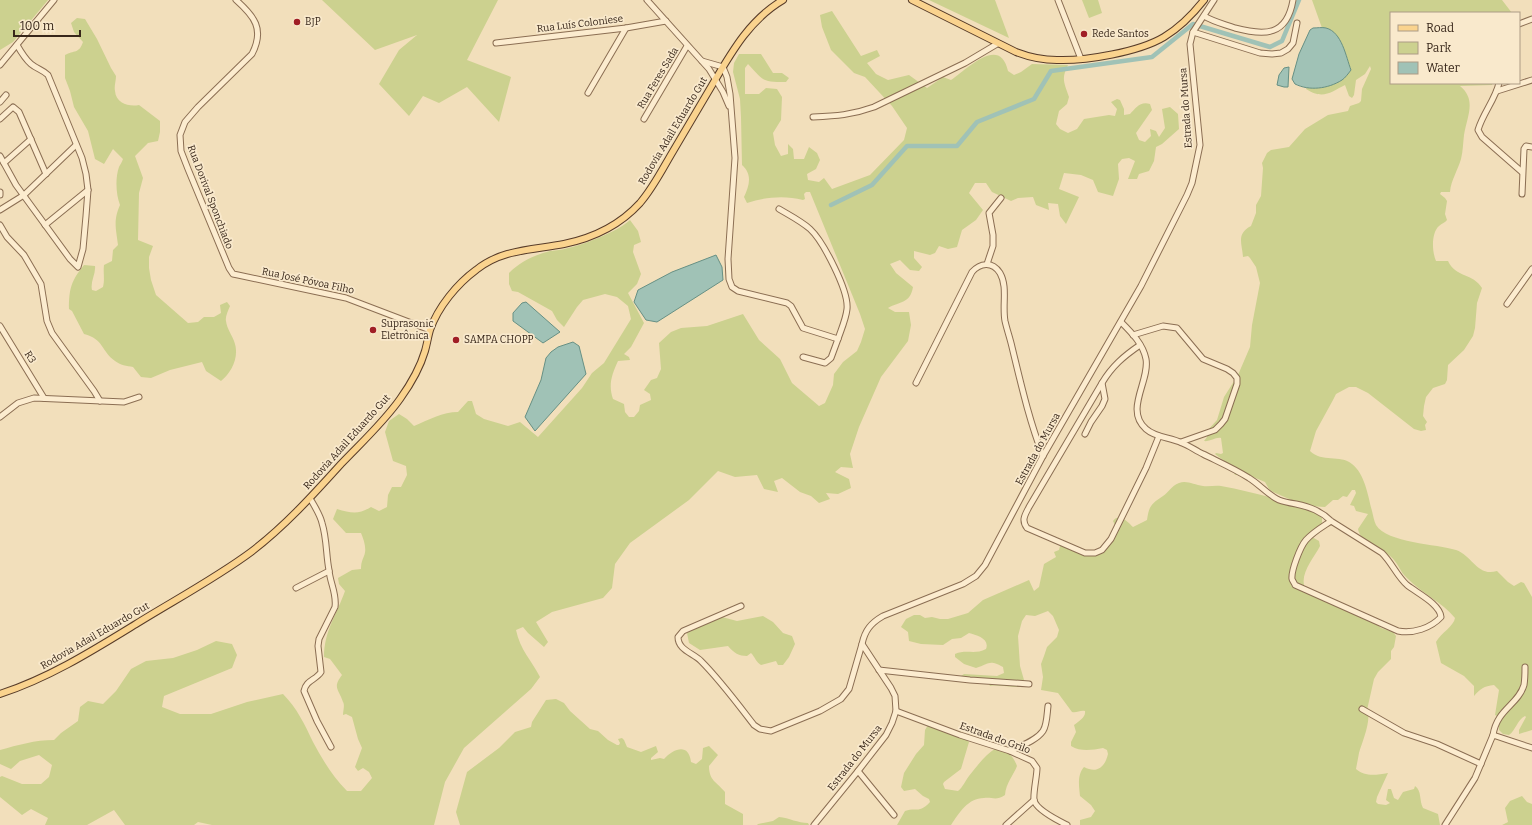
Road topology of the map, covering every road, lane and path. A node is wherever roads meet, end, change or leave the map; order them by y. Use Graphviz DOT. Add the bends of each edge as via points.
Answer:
graph roads {
  1 [pos="54,0"];
  2 [pos="236,0"];
  3 [pos="647,0"];
  4 [pos="784,0"];
  5 [pos="912,0"];
  6 [pos="1058,0"];
  7 [pos="1204,0"];
  8 [pos="1214,0"];
  9 [pos="1293,0"];
  10 [pos="1202,18"];
  11 [pos="1532,18"];
  12 [pos="666,21"];
  13 [pos="1297,24"];
  14 [pos="1520,24"];
  15 [pos="626,28"];
  16 [pos="1193,32"];
  17 [pos="496,43"];
  18 [pos="997,44"];
  19 [pos="17,45"];
  20 [pos="687,46"];
  21 [pos="7,57"];
  22 [pos="0,59"];
  23 [pos="1081,59"];
  24 [pos="702,61"];
  25 [pos="0,65"];
  26 [pos="723,67"];
  27 [pos="716,80"];
  28 [pos="1532,80"];
  29 [pos="1499,84"];
  30 [pos="1519,84"];
  31 [pos="1520,84"];
  32 [pos="1497,91"];
  33 [pos="588,93"];
  34 [pos="6,95"];
  35 [pos="0,102"];
  36 [pos="731,111"];
  37 [pos="813,117"];
  38 [pos="0,119"];
  39 [pos="644,119"];
  40 [pos="31,139"];
  41 [pos="76,145"];
  42 [pos="1532,147"];
  43 [pos="0,156"];
  44 [pos="4,163"];
  45 [pos="1522,172"];
  46 [pos="46,174"];
  47 [pos="88,190"];
  48 [pos="0,192"];
  49 [pos="1522,194"];
  50 [pos="0,195"];
  51 [pos="24,195"];
  52 [pos="1001,198"];
  53 [pos="778,209"];
  54 [pos="0,210"];
  55 [pos="45,224"];
  56 [pos="0,225"];
  57 [pos="987,264"];
  58 [pos="229,268"];
  59 [pos="1532,269"];
  60 [pos="1506,304"];
  61 [pos="1121,322"];
  62 [pos="0,326"];
  63 [pos="430,330"];
  64 [pos="1133,334"];
  65 [pos="838,339"];
  66 [pos="1140,345"];
  67 [pos="804,357"];
  68 [pos="916,383"];
  69 [pos="1102,383"];
  70 [pos="139,397"];
  71 [pos="44,398"];
  72 [pos="100,401"];
  73 [pos="0,417"];
  74 [pos="1085,434"];
  75 [pos="1159,436"];
  76 [pos="1181,442"];
  77 [pos="1043,456"];
  78 [pos="310,498"];
  79 [pos="1331,521"];
  80 [pos="329,571"];
  81 [pos="296,588"];
  82 [pos="741,606"];
  83 [pos="862,644"];
  84 [pos="1524,667"];
  85 [pos="879,670"];
  86 [pos="1029,684"];
  87 [pos="0,694"];
  88 [pos="1048,706"];
  89 [pos="1362,709"];
  90 [pos="896,711"];
  91 [pos="1493,735"];
  92 [pos="331,747"];
  93 [pos="1532,748"];
  94 [pos="1010,751"];
  95 [pos="1480,764"];
  96 [pos="858,772"];
  97 [pos="1034,800"];
  98 [pos="894,815"];
  99 [pos="814,825"];
  100 [pos="1006,825"];
  101 [pos="1067,825"];
  102 [pos="1445,825"];
  1 -- 19 [label="street"];
  2 -- 58 [label="street, Rua Dorival Sponchiado" via="255,22 256,46 252,54 185,122 179,142"];
  3 -- 12 [label="street"];
  4 -- 26 [label="main road, Rodovia Adail Eduardo Gut" via="759,17 741,38"];
  5 -- 18 [label="main road"];
  6 -- 23 [label="street"];
  7 -- 23 [label="main road" via="1174,30 1153,43 1138,49"];
  8 -- 10 [label="street, Estrada do Mursa"];
  9 -- 10 [label="street" via="1292,9 1284,23 1266,33 1240,29"];
  10 -- 16 [label="street, Estrada do Mursa"];
  11 -- 14 [label="street"];
  12 -- 15 [label="street, Rua Luís Coloniese"];
  12 -- 20 [label="street"];
  13 -- 16 [label="street" via="1293,43 1281,53 1272,54 1260,53"];
  15 -- 17 [label="street, Rua Luís Coloniese"];
  15 -- 33 [label="street"];
  16 -- 61 [label="street, Estrada do Mursa" via="1190,44 1200,145 1192,183"];
  18 -- 23 [label="main road" via="1029,57"];
  18 -- 37 [label="street" via="965,63 874,107 840,116"];
  19 -- 21 [label="street"];
  19 -- 41 [label="street" via="31,64 48,75"];
  20 -- 24 [label="street"];
  20 -- 39 [label="street, Rua Feres Sada"];
  21 -- 22 [label="street"];
  21 -- 25 [label="street"];
  24 -- 26 [label="street"];
  24 -- 27 [label="street"];
  26 -- 27 [label="main road, Rodovia Adail Eduardo Gut"];
  26 -- 36 [label="street" via="729,84"];
  27 -- 36 [label="street"];
  27 -- 63 [label="main road, Rodovia Adail Eduardo Gut" via="650,191 625,217 603,231 586,237 518,251 486,263 451,294"];
  28 -- 31 [label="street"];
  29 -- 32 [label="street"];
  30 -- 32 [label="street"];
  32 -- 45 [label="street" via="1478,130 1482,137"];
  34 -- 35 [label="street"];
  36 -- 65 [label="street" via="735,158 728,259 732,287 738,291 784,302 791,306 803,328"];
  38 -- 40 [label="street" via="13,106 19,112"];
  40 -- 44 [label="street"];
  40 -- 46 [label="street"];
  41 -- 46 [label="street"];
  41 -- 47 [label="street" via="82,158"];
  42 -- 45 [label="street" via="1524,149"];
  43 -- 44 [label="street"];
  44 -- 51 [label="street"];
  45 -- 49 [label="street"];
  46 -- 51 [label="street"];
  47 -- 55 [label="street"];
  47 -- 55 [label="street" via="83,249 78,267"];
  48 -- 50 [label="street"];
  51 -- 54 [label="street"];
  51 -- 55 [label="street"];
  52 -- 57 [label="street" via="989,213 993,246"];
  53 -- 65 [label="street" via="816,236 824,247 842,286 847,309"];
  56 -- 72 [label="street" via="24,256 41,284 47,321 52,333"];
  57 -- 68 [label="street" via="977,267 972,272"];
  57 -- 77 [label="street" via="1000,273 1004,285 1005,320 1031,423"];
  58 -- 63 [label="street, Rua José Póvoa Filho" via="233,274 357,301"];
  59 -- 60 [label="street"];
  61 -- 64 [label="street"];
  61 -- 77 [label="street, Estrada do Mursa"];
  62 -- 71 [label="street, R3"];
  63 -- 78 [label="main road, Rodovia Adail Eduardo Gut" via="425,353 408,387 380,423"];
  64 -- 66 [label="street"];
  64 -- 76 [label="street" via="1163,326 1177,328 1203,359 1227,369 1236,378 1237,384 1221,424 1214,430"];
  65 -- 67 [label="street" via="831,358 825,363"];
  66 -- 69 [label="street" via="1118,361"];
  66 -- 75 [label="street" via="1146,360 1146,368 1137,400 1138,418 1144,428"];
  69 -- 74 [label="street" via="1105,399"];
  69 -- 75 [label="street" via="1029,507 1024,518 1027,528 1085,553 1102,550 1111,539"];
  70 -- 72 [label="street" via="124,402"];
  71 -- 72 [label="street"];
  71 -- 73 [label="street" via="18,402"];
  75 -- 76 [label="street"];
  76 -- 79 [label="street" via="1242,473 1279,500 1308,506 1324,514"];
  77 -- 83 [label="street, Estrada do Mursa" via="985,565 976,576 946,592 915,602 878,619 865,632"];
  78 -- 80 [label="street" via="323,524"];
  78 -- 87 [label="main road, Rodovia Adail Eduardo Gut" via="279,529 224,570 62,668"];
  79 -- 79 [label="street" via="1388,558 1400,578 1438,608 1441,617 1436,622 1407,633 1295,585 1292,580 1293,572 1305,542"];
  80 -- 81 [label="street"];
  80 -- 92 [label="street" via="335,593 335,607 319,639 321,672 307,683 304,691"];
  82 -- 83 [label="street, Estrada do Mursa" via="683,631 678,641 683,648 699,659 760,729 771,731 820,711 841,699 849,689"];
  83 -- 85 [label="street"];
  84 -- 91 [label="street" via="1523,687 1498,718"];
  85 -- 86 [label="street"];
  85 -- 90 [label="street" via="895,696"];
  88 -- 94 [label="street" via="1043,731"];
  89 -- 95 [label="street" via="1404,733 1437,744"];
  90 -- 94 [label="street, Estrada do Grilo"];
  90 -- 96 [label="street, Estrada do Mursa" via="886,735"];
  91 -- 93 [label="street"];
  91 -- 95 [label="street"];
  94 -- 97 [label="street, Estrada do Grilo" via="1036,765"];
  95 -- 102 [label="street" via="1475,778"];
  96 -- 98 [label="street"];
  96 -- 99 [label="street, Estrada do Mursa"];
  97 -- 100 [label="street"];
  97 -- 101 [label="street" via="1045,812"];
}
